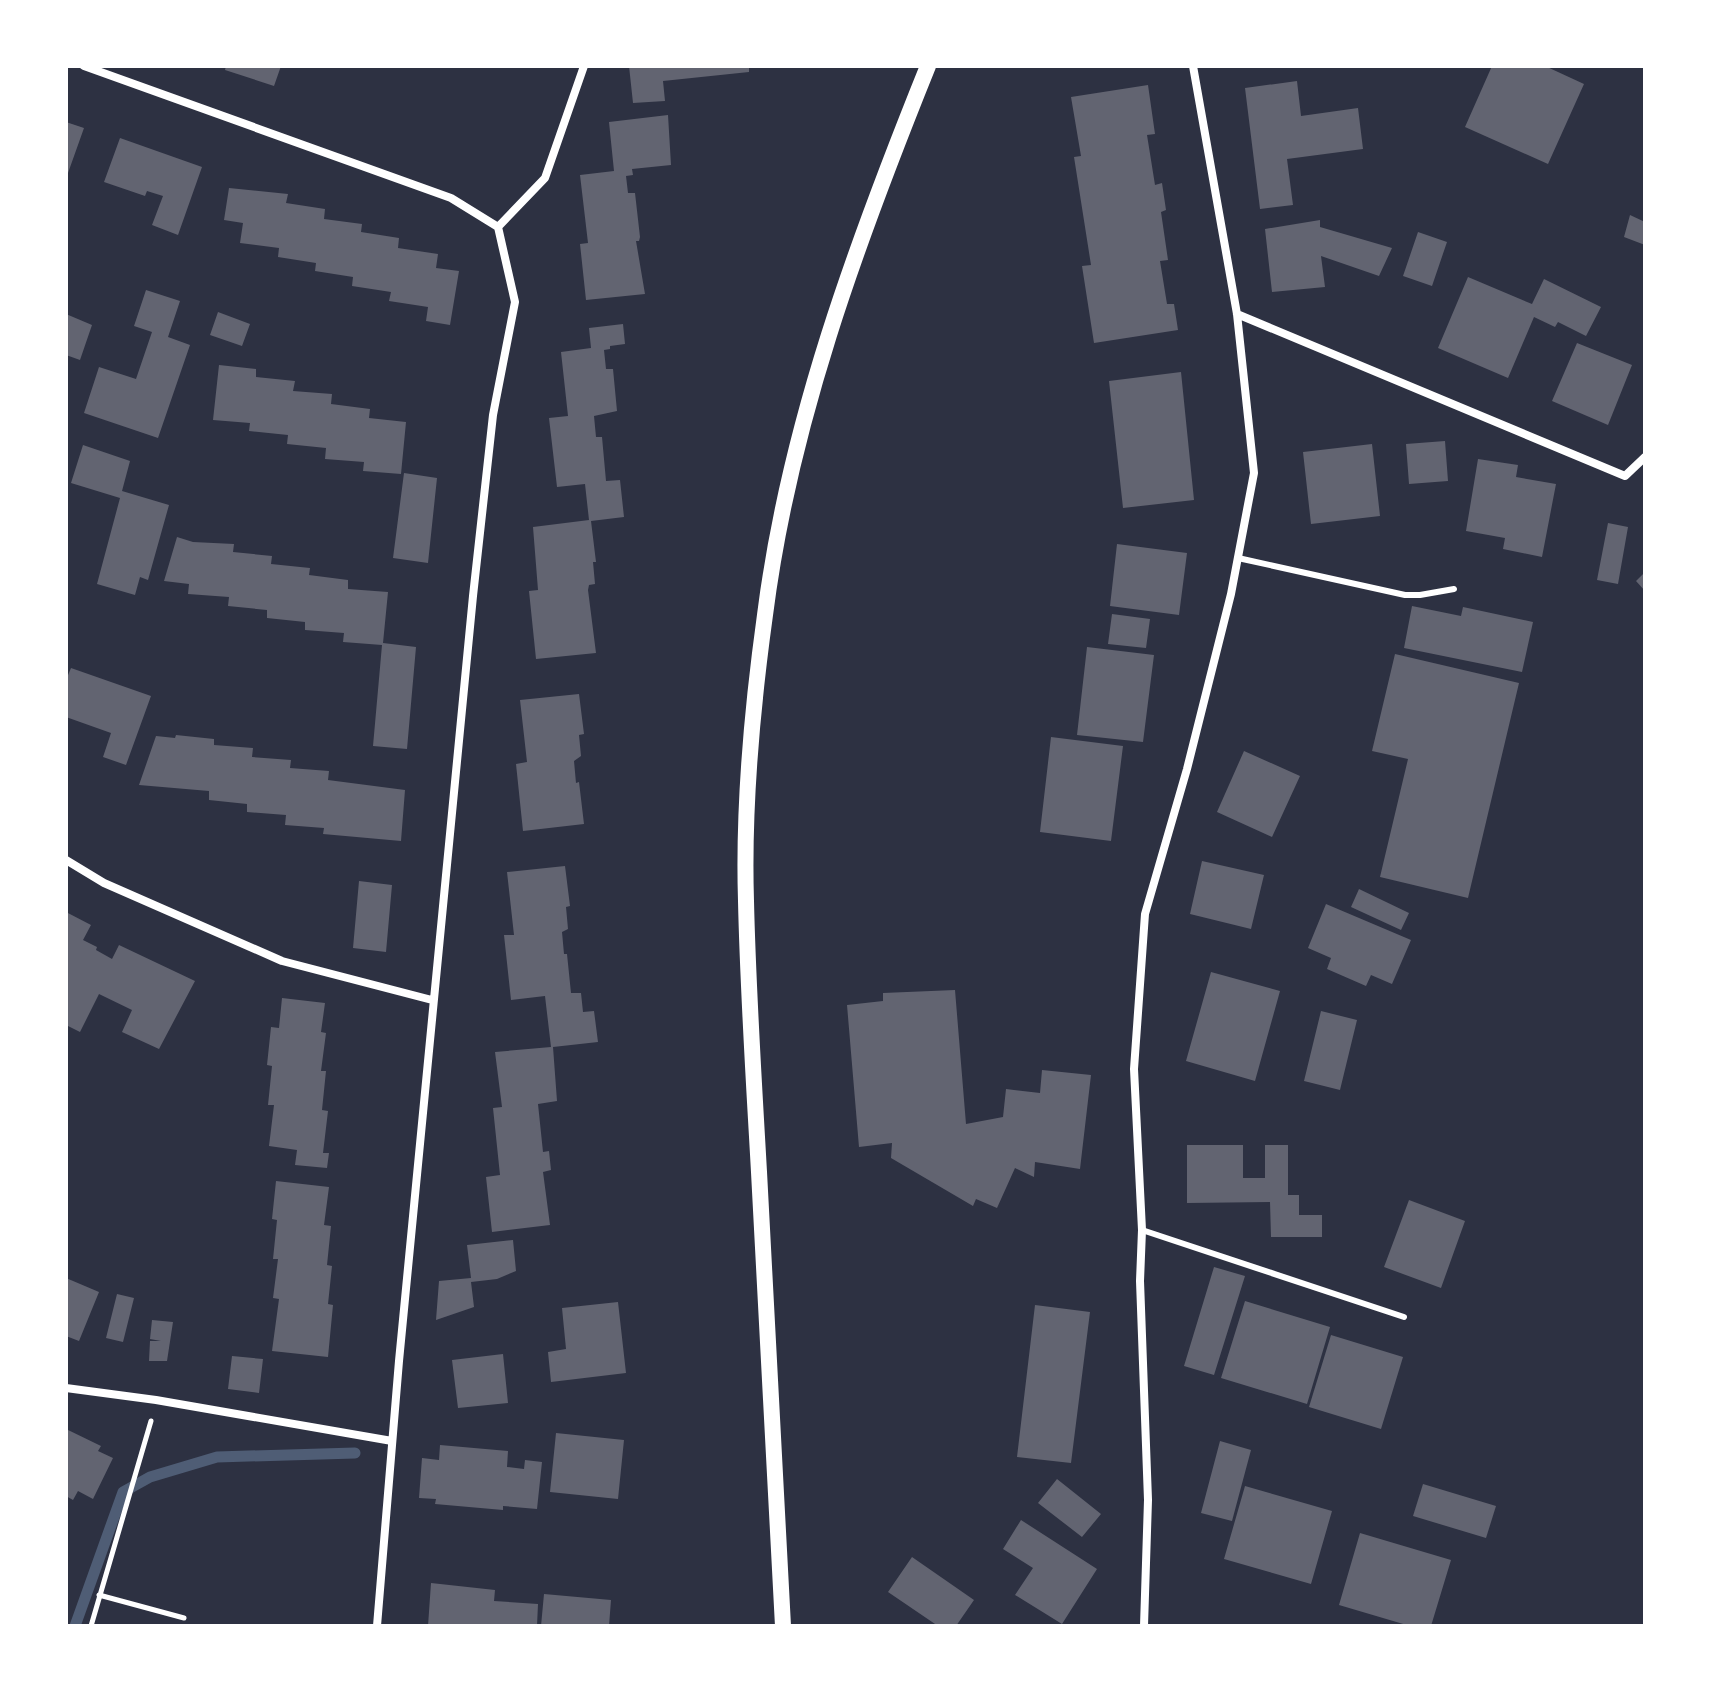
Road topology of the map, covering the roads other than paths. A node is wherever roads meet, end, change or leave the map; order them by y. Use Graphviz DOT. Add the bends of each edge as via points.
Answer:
graph roads {
  1 [pos="84,66"];
  2 [pos="584,66"];
  3 [pos="928,66"];
  4 [pos="1193,66"];
  5 [pos="498,227"];
  6 [pos="1237,314"];
  7 [pos="1645,457"];
  8 [pos="1238,558"];
  9 [pos="1454,589"];
  10 [pos="66,860"];
  11 [pos="432,1000"];
  12 [pos="1142,1230"];
  13 [pos="1404,1317"];
  14 [pos="66,1388"];
  15 [pos="392,1441"];
  16 [pos="377,1626"];
  17 [pos="783,1626"];
  18 [pos="1144,1626"];
  1 -- 5 [label="street" via="451,198"];
  2 -- 5 [label="street" via="545,178"];
  3 -- 17 [label="main road" via="843,289 811,397 765,612 749,769 745,898"];
  4 -- 6 [label="street"];
  5 -- 11 [label="street" via="515,302 493,415"];
  6 -- 7 [label="street" via="1625,476"];
  6 -- 8 [label="street" via="1254,473"];
  8 -- 9 [label="lane" via="1405,595"];
  8 -- 12 [label="street" via="1145,914 1134,1069"];
  10 -- 11 [label="street" via="104,883 282,961"];
  11 -- 15 [label="street"];
  12 -- 13 [label="lane"];
  12 -- 18 [label="street" via="1148,1500"];
  14 -- 15 [label="street"];
  15 -- 16 [label="street"];
}
